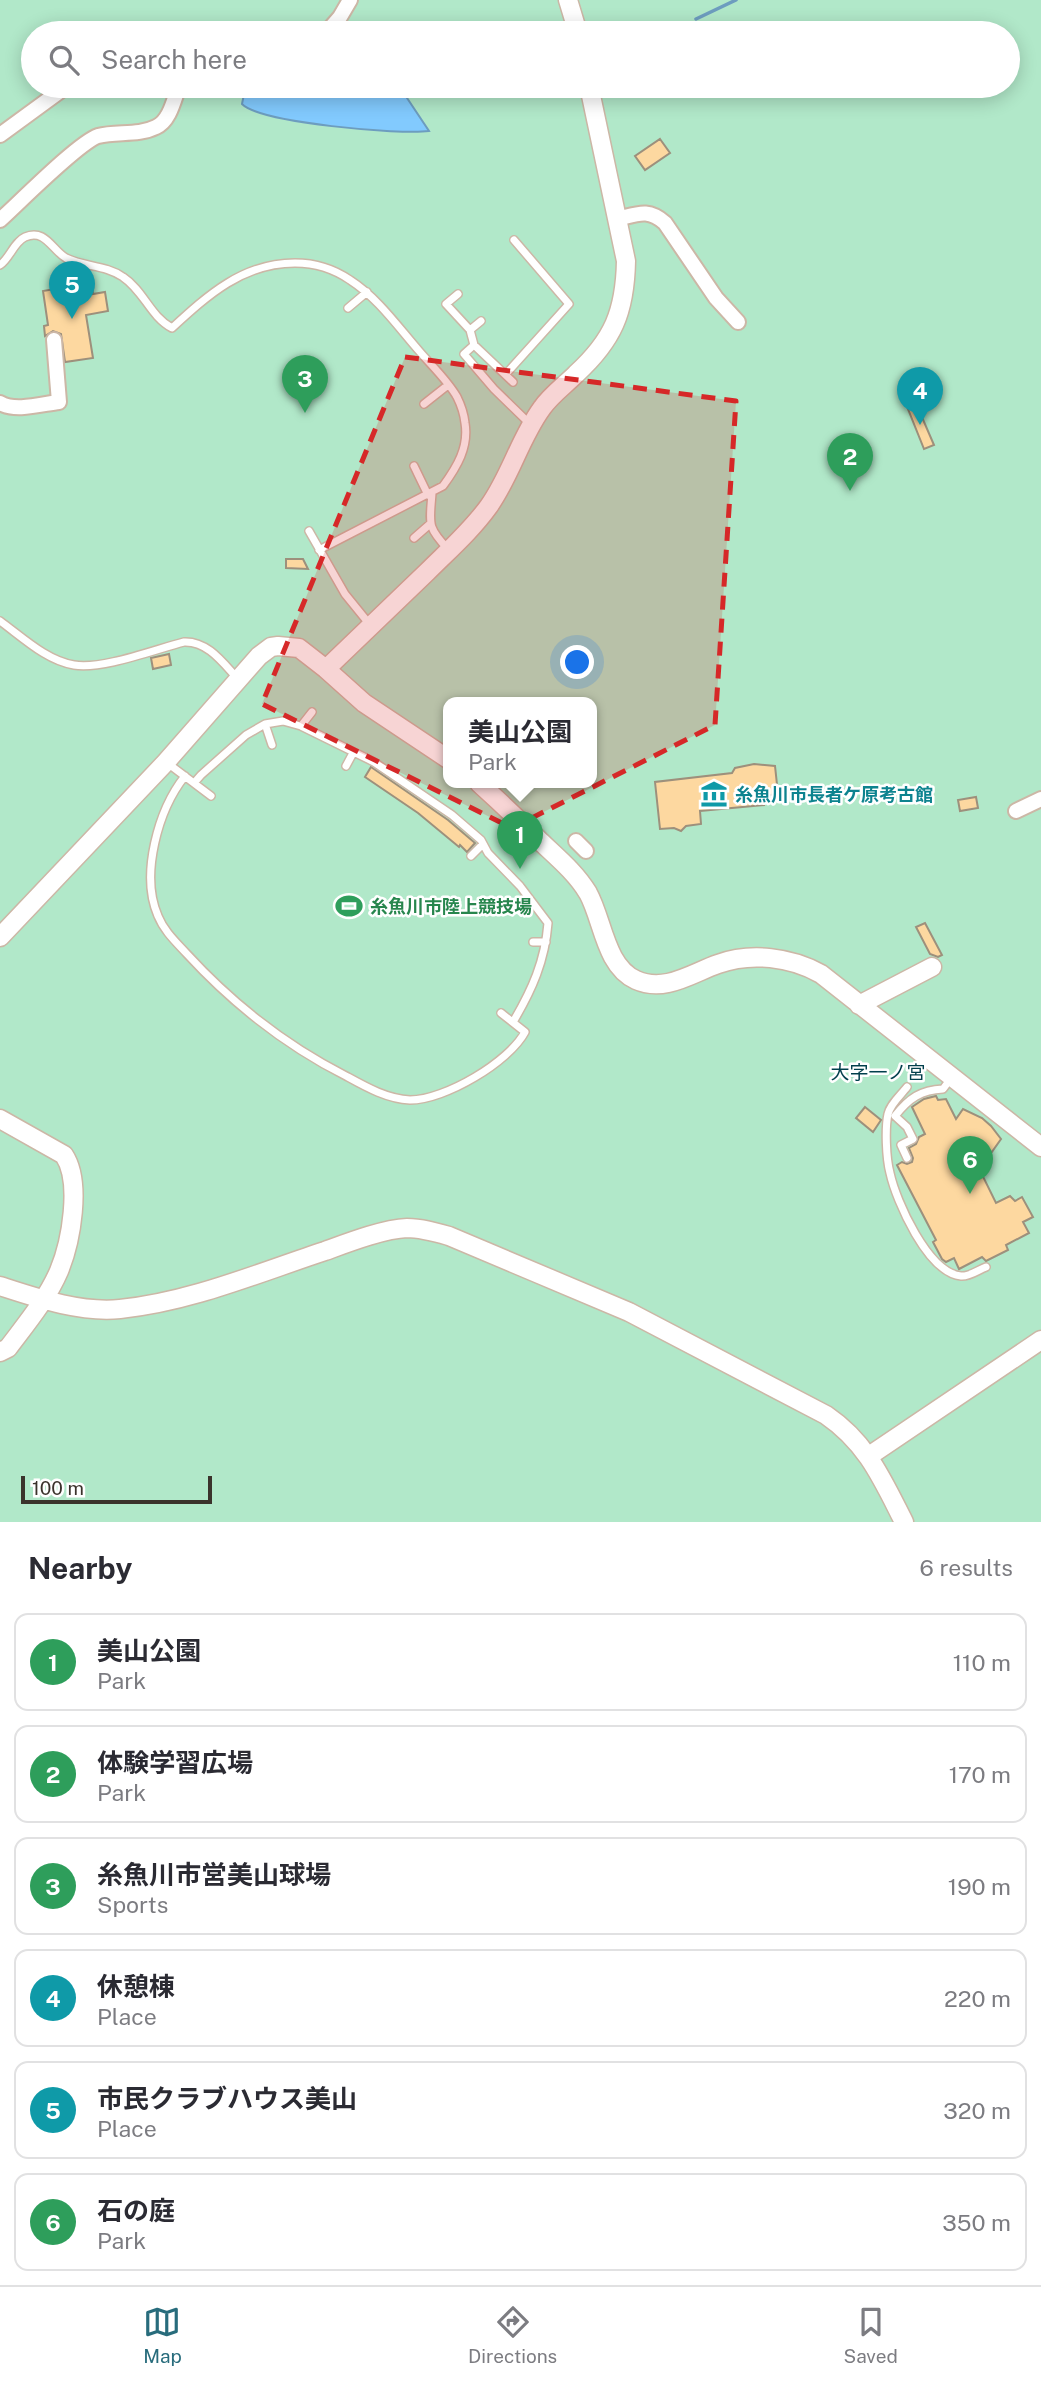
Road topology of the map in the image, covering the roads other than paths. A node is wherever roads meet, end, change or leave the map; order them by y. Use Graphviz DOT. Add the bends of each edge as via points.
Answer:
graph roads {
  1 [pos="350,0"];
  2 [pos="568,0"];
  3 [pos="336,21"];
  4 [pos="574,21"];
  5 [pos="51,98"];
  6 [pos="175,98"];
  7 [pos="592,98"];
  8 [pos="0,135"];
  9 [pos="617,219"];
  10 [pos="0,220"];
  11 [pos="514,240"];
  12 [pos="0,265"];
  13 [pos="367,292"];
  14 [pos="458,294"];
  15 [pos="348,308"];
  16 [pos="481,321"];
  17 [pos="738,322"];
  18 [pos="470,330"];
  19 [pos="54,340"];
  20 [pos="474,345"];
  21 [pos="506,374"];
  22 [pos="513,382"];
  23 [pos="448,385"];
  24 [pos="0,403"];
  25 [pos="424,404"];
  26 [pos="530,425"];
  27 [pos="414,466"];
  28 [pos="430,494"];
  29 [pos="430,524"];
  30 [pos="309,531"];
  31 [pos="414,538"];
  32 [pos="449,550"];
  33 [pos="320,551"];
  34 [pos="0,621"];
  35 [pos="371,626"];
  36 [pos="327,668"];
  37 [pos="238,679"];
  38 [pos="313,712"];
  39 [pos="265,724"];
  40 [pos="301,726"];
  41 [pos="272,745"];
  42 [pos="353,753"];
  43 [pos="443,756"];
  44 [pos="166,762"];
  45 [pos="346,766"];
  46 [pos="185,776"];
  47 [pos="194,783"];
  48 [pos="484,788"];
  49 [pos="211,796"];
  50 [pos="1041,799"];
  51 [pos="1016,811"];
  52 [pos="483,844"];
  53 [pos="471,856"];
  54 [pos="0,937"];
  55 [pos="533,942"];
  56 [pos="546,942"];
  57 [pos="932,967"];
  58 [pos="859,1004"];
  59 [pos="501,1013"];
  60 [pos="513,1022"];
  61 [pos="953,1077"];
  62 [pos="907,1087"];
  63 [pos="0,1119"];
  64 [pos="1041,1147"];
  65 [pos="907,1158"];
  66 [pos="986,1267"];
  67 [pos="0,1286"];
  68 [pos="43,1300"];
  69 [pos="1041,1340"];
  70 [pos="0,1352"];
  71 [pos="869,1456"];
  72 [pos="904,1522"];
  1 -- 3 [label="street"];
  2 -- 4 [label="street"];
  5 -- 8 [label="street"];
  6 -- 10 [label="street" via="158,127 97,136"];
  7 -- 9 [label="street"];
  9 -- 17 [label="street" via="655,214"];
  9 -- 26 [label="street" via="626,261 621,309 596,356 544,405"];
  11 -- 21 [label="lane" via="569,304"];
  12 -- 13 [label="lane" via="26,237 44,237 64,257 123,277 153,314 172,328 226,283 269,266 297,263 327,268"];
  13 -- 15 [label="lane"];
  13 -- 23 [label="lane"];
  14 -- 18 [label="lane" via="446,304"];
  16 -- 18 [label="lane"];
  18 -- 20 [label="lane"];
  19 -- 24 [label="street" via="59,402 16,407"];
  20 -- 21 [label="lane"];
  20 -- 26 [label="lane" via="464,354"];
  21 -- 22 [label="lane"];
  23 -- 25 [label="lane"];
  23 -- 28 [label="lane" via="463,415 464,446 453,472"];
  26 -- 32 [label="street" via="489,505"];
  27 -- 28 [label="lane"];
  28 -- 29 [label="lane"];
  28 -- 33 [label="lane"];
  29 -- 31 [label="lane"];
  29 -- 32 [label="lane"];
  30 -- 33 [label="lane"];
  32 -- 35 [label="street"];
  33 -- 35 [label="lane" via="345,594"];
  34 -- 37 [label="lane" via="41,650 73,665 103,663 197,642"];
  35 -- 36 [label="street"];
  36 -- 37 [label="street" via="299,648 278,646 265,651"];
  36 -- 43 [label="street" via="364,704"];
  37 -- 44 [label="street"];
  38 -- 40 [label="lane"];
  39 -- 40 [label="lane" via="283,721"];
  39 -- 41 [label="lane"];
  39 -- 47 [label="lane" via="246,735"];
  40 -- 42 [label="lane"];
  42 -- 45 [label="lane"];
  42 -- 52 [label="lane" via="427,796"];
  44 -- 46 [label="lane"];
  44 -- 54 [label="street"];
  46 -- 47 [label="lane"];
  46 -- 60 [label="lane" via="153,850 150,880 154,903 165,929 235,1003 322,1064 371,1089 412,1100 448,1091 485,1071 521,1040 525,1032"];
  47 -- 49 [label="lane"];
  48 -- 58 [label="street" via="572,871 588,894 616,962 637,981 678,981 735,959 788,960 821,974"];
  50 -- 51 [label="street"];
  52 -- 53 [label="lane"];
  52 -- 56 [label="lane" via="548,923"];
  55 -- 56 [label="lane"];
  56 -- 60 [label="lane" via="531,991"];
  57 -- 58 [label="street"];
  58 -- 61 [label="street"];
  59 -- 60 [label="lane"];
  61 -- 64 [label="street"];
  61 -- 65 [label="lane" via="943,1089 916,1094 895,1116 913,1139 901,1145"];
  62 -- 66 [label="lane" via="888,1110 886,1128 890,1172 913,1232 926,1252 954,1274 964,1276"];
  63 -- 68 [label="street" via="64,1155 70,1165 74,1189 69,1232 59,1270"];
  67 -- 68 [label="street"];
  68 -- 70 [label="street" via="8,1348"];
  68 -- 71 [label="street" via="118,1310 186,1296 357,1240 404,1228 423,1229 512,1261 629,1312 826,1415 844,1427"];
  69 -- 71 [label="street"];
  71 -- 72 [label="street"];
}
